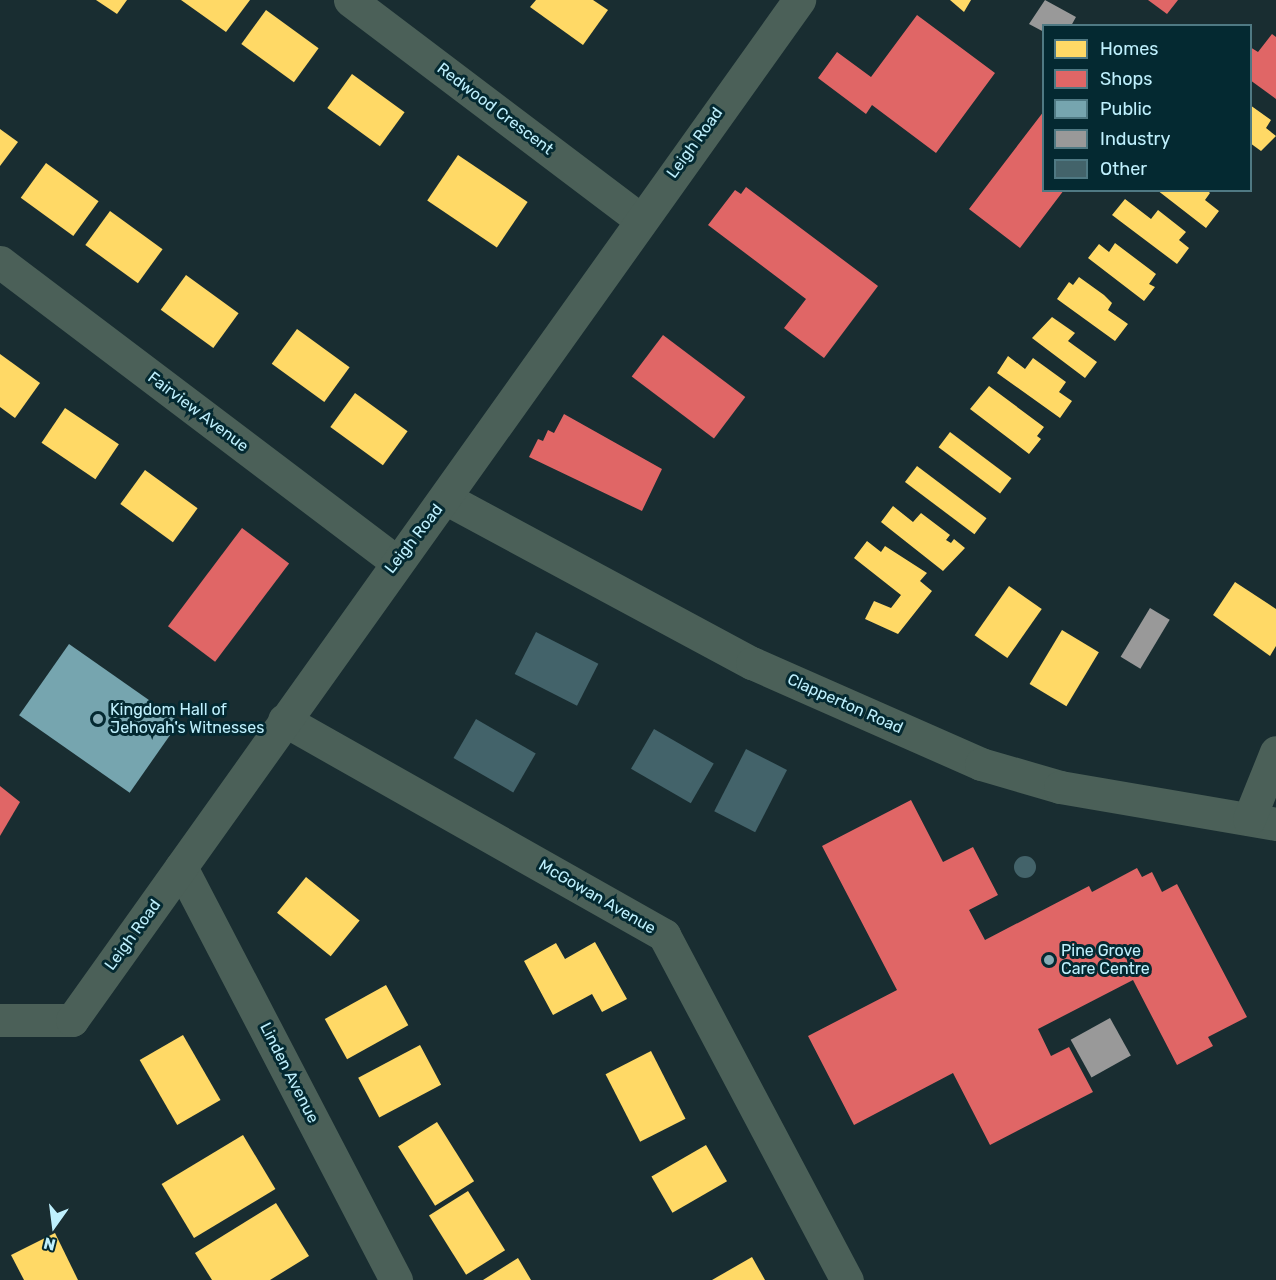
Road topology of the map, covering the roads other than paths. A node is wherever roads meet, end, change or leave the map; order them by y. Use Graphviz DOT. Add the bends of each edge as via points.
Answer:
graph roads {
  1 [pos="350,0"];
  2 [pos="799,0"];
  3 [pos="640,219"];
  4 [pos="0,262"];
  5 [pos="445,498"];
  6 [pos="395,561"];
  7 [pos="284,720"];
  8 [pos="1276,752"];
  9 [pos="1262,822"];
  10 [pos="181,867"];
  11 [pos="0,1020"];
  12 [pos="396,1280"];
  13 [pos="847,1280"];
  1 -- 3 [label="street, Redwood Crescent"];
  2 -- 3 [label="street, Leigh Road"];
  3 -- 5 [label="street, Leigh Road"];
  4 -- 6 [label="street, Fairview Avenue"];
  5 -- 6 [label="street, Leigh Road"];
  5 -- 9 [label="street, Clapperton Road" via="752,663 981,765 1060,787"];
  6 -- 7 [label="street, Leigh Road"];
  7 -- 10 [label="street, Leigh Road"];
  7 -- 13 [label="street, McGowan Avenue" via="664,935"];
  8 -- 9 [label="street"];
  10 -- 11 [label="street, Leigh Road" via="72,1020"];
  10 -- 12 [label="street, Linden Avenue"];
}
